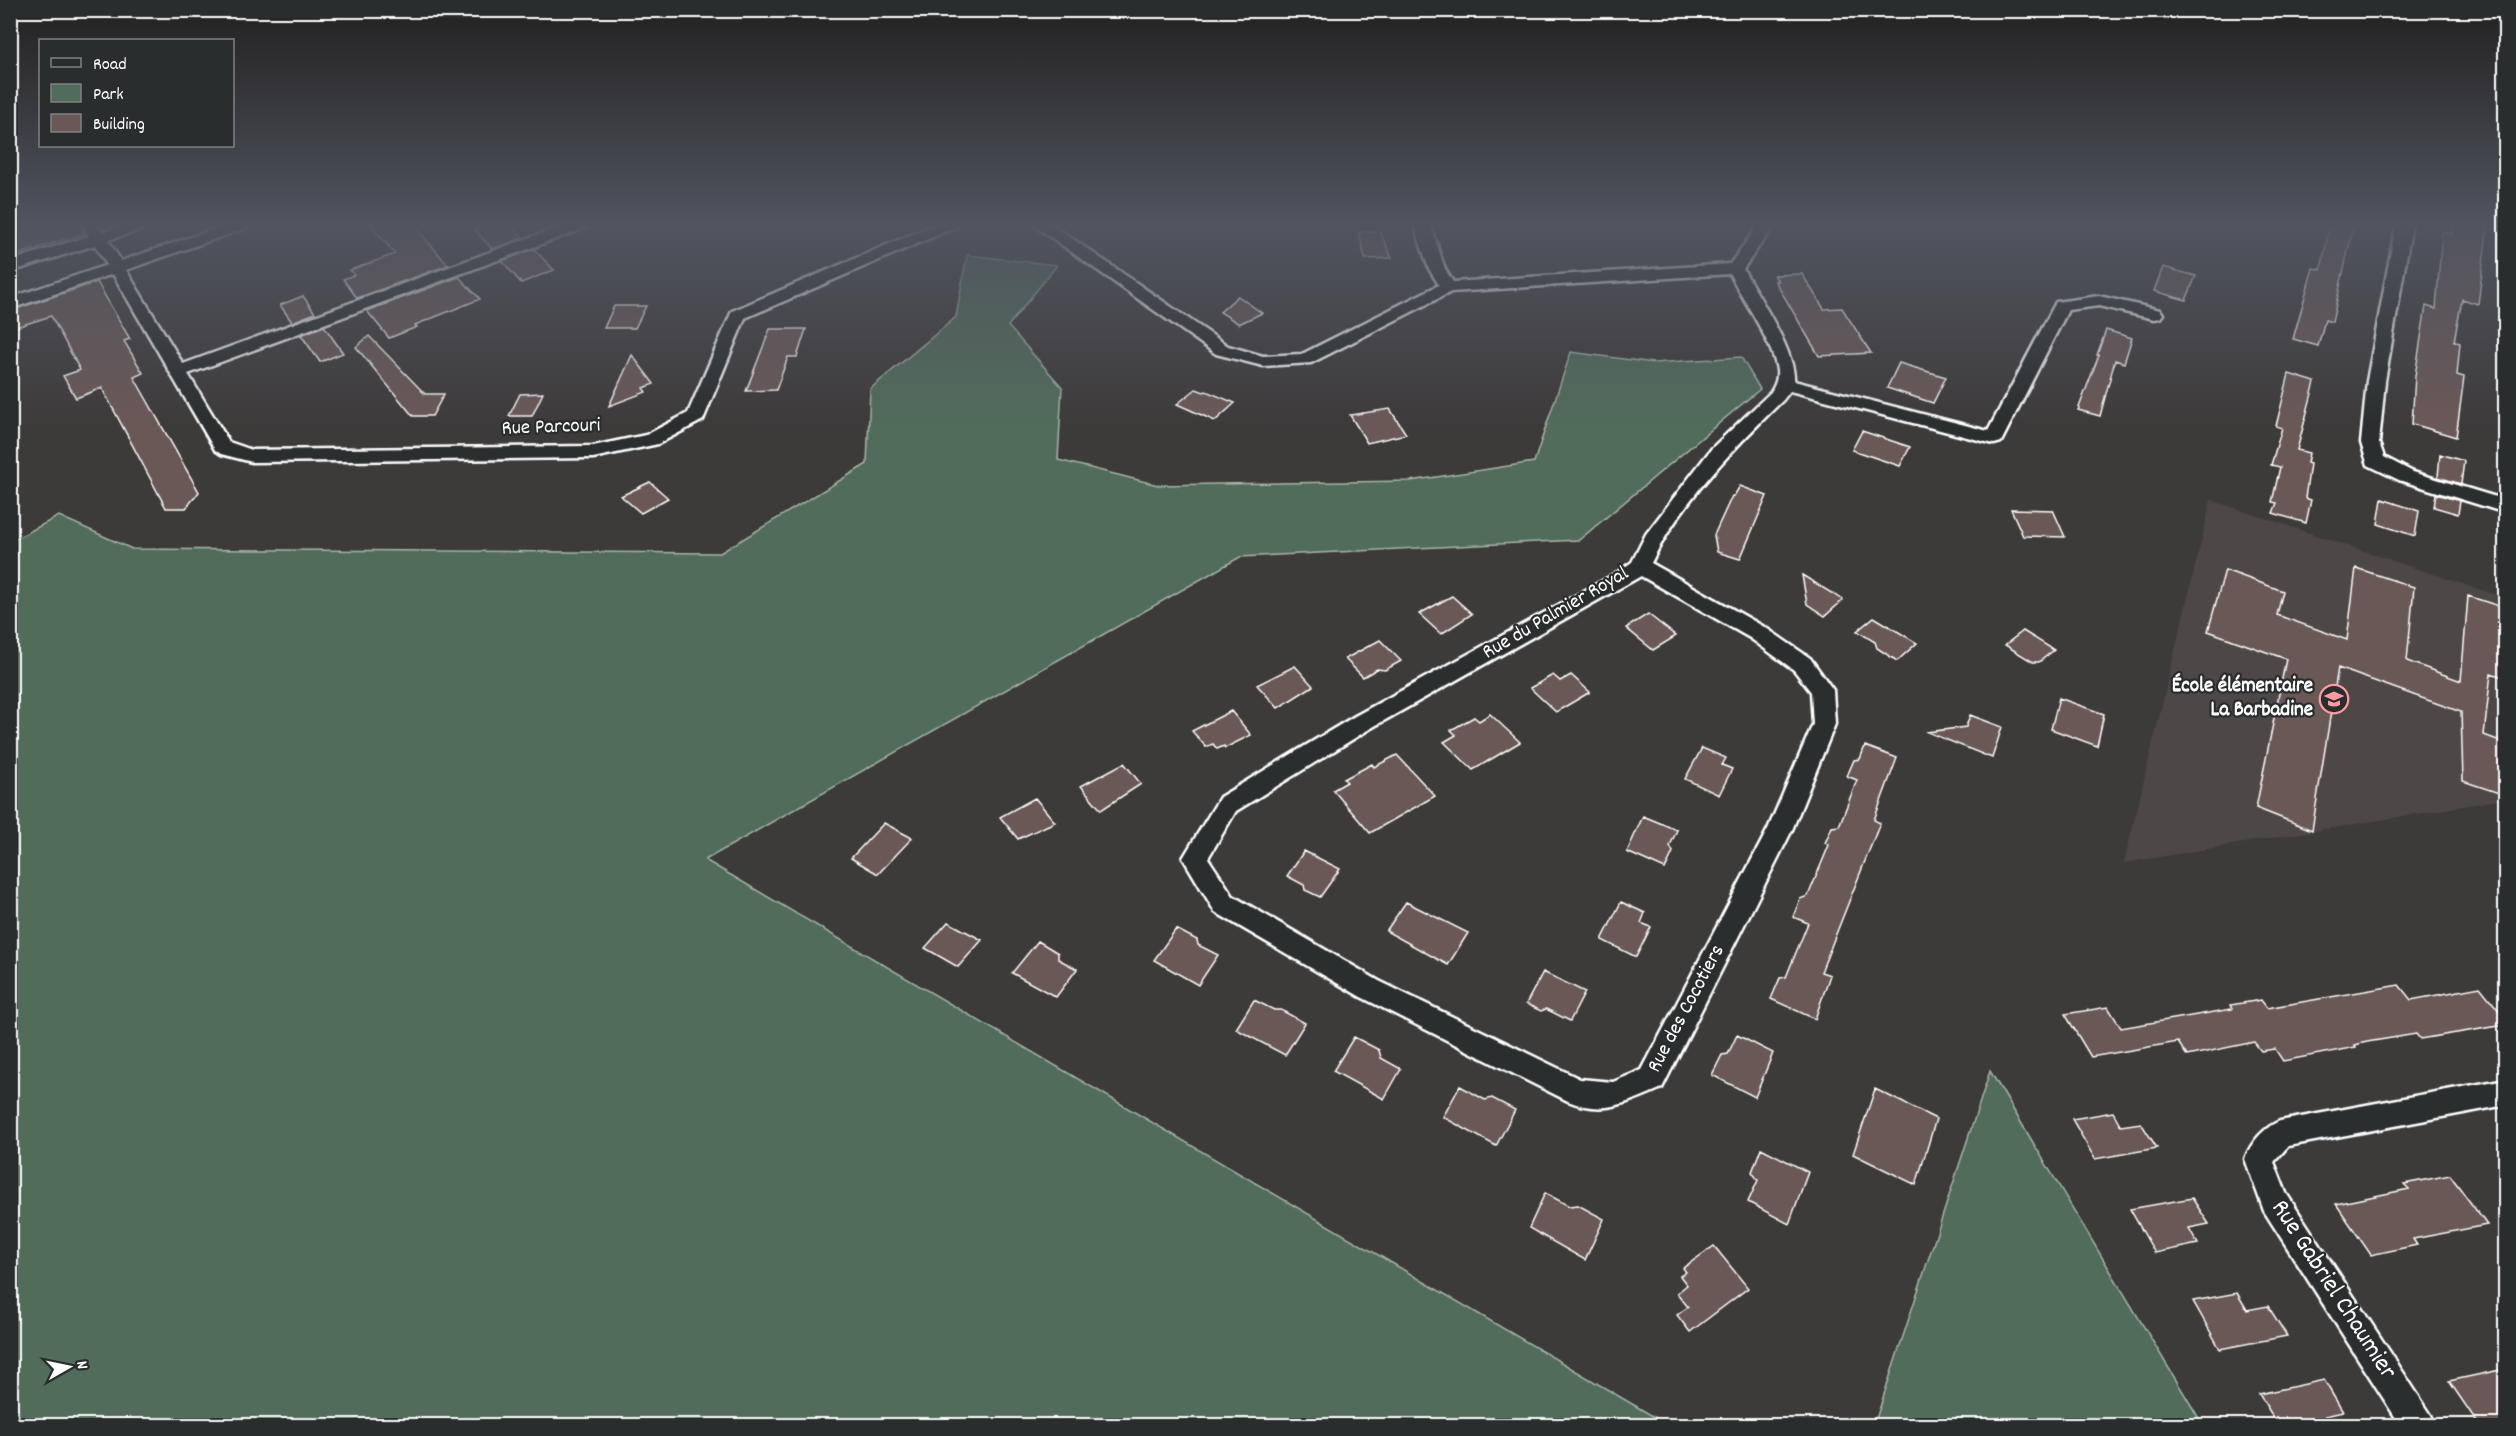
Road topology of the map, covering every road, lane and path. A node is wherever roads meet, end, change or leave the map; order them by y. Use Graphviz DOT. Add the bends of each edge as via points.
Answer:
graph roads {
  1 [pos="48,291"];
  2 [pos="131,291"];
  3 [pos="399,291"];
  4 [pos="794,291"];
  5 [pos="1137,291"];
  6 [pos="1440,291"];
  7 [pos="1747,291"];
  8 [pos="2392,291"];
  9 [pos="10,304"];
  10 [pos="2154,314"];
  11 [pos="177,372"];
  12 [pos="1785,384"];
  13 [pos="2505,507"];
  14 [pos="1640,566"];
  15 [pos="1196,858"];
  16 [pos="2505,1092"];
  17 [pos="2420,1425"];
  1 -- 9 [label="street"];
  2 -- 11 [label="street, Rue Parcouri" via="173,358"];
  3 -- 11 [label="street"];
  4 -- 11 [label="street, Rue Parcouri" via="738,315 696,416 651,440 592,452 241,454 222,446"];
  5 -- 6 [label="street" via="1222,350 1263,361 1305,359"];
  7 -- 12 [label="street" via="1781,354"];
  8 -- 13 [label="street" via="2370,443 2376,461 2406,476"];
  10 -- 12 [label="street" via="2099,301 2062,306 1994,438"];
  12 -- 14 [label="street, Rue du Palmier Royal" via="1719,452 1653,539"];
  14 -- 15 [label="street, Rue du Palmier Royal" via="1363,722 1228,804"];
  14 -- 15 [label="street, Rue des Cocotiers" via="1758,633 1802,663 1822,690 1824,724 1780,830 1652,1079 1614,1095 1578,1092 1370,989 1224,904"];
  16 -- 17 [label="street, Rue Gabriel Chaumier" via="2280,1134 2259,1159 2274,1201"];
}
